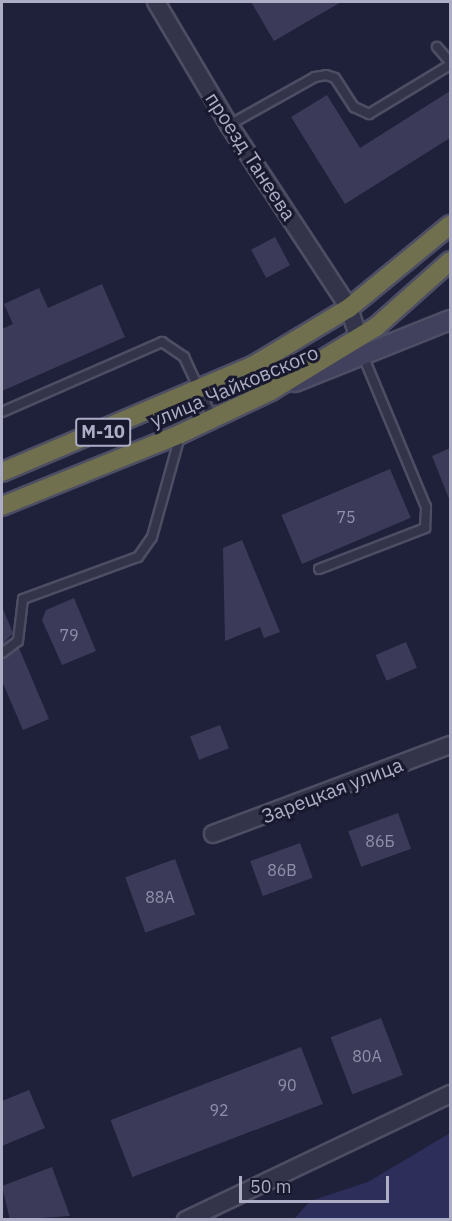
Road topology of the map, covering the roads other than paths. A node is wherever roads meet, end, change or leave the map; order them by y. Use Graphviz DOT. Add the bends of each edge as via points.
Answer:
graph roads {
  1 [pos="156,2"];
  2 [pos="438,47"];
  3 [pos="450,64"];
  4 [pos="229,125"];
  5 [pos="450,225"];
  6 [pos="450,261"];
  7 [pos="349,308"];
  8 [pos="450,320"];
  9 [pos="359,338"];
  10 [pos="363,356"];
  11 [pos="200,390"];
  12 [pos="271,391"];
  13 [pos="2,412"];
  14 [pos="213,419"];
  15 [pos="180,434"];
  16 [pos="2,470"];
  17 [pos="2,506"];
  18 [pos="319,569"];
  19 [pos="2,653"];
  20 [pos="450,746"];
  21 [pos="213,834"];
  22 [pos="450,1094"];
  23 [pos="186,1220"];
  1 -- 4 [label="street, проезд Танеева"];
  2 -- 3 [label="lane"];
  3 -- 4 [label="lane" via="369,114 354,107 335,78 326,75 315,77"];
  4 -- 7 [label="street, проезд Танеева"];
  5 -- 7 [label="highway, М-10"];
  6 -- 9 [label="highway, М-10"];
  7 -- 9 [label="street, проезд Танеева"];
  7 -- 11 [label="highway, улица Чайковского / М-10" via="298,340"];
  8 -- 10 [label="street, улица Чайковского"];
  9 -- 12 [label="highway, М-10"];
  10 -- 12 [label="street, улица Чайковского"];
  10 -- 18 [label="lane" via="426,507 425,528"];
  11 -- 13 [label="lane" via="184,357 162,342"];
  11 -- 14 [label="lane"];
  11 -- 16 [label="highway, улица Чайковского / М-10"];
  12 -- 14 [label="highway, улица Чайковского / М-10"];
  14 -- 15 [label="highway, улица Чайковского / М-10"];
  15 -- 17 [label="highway, улица Чайковского / М-10"];
  15 -- 19 [label="lane" via="152,537 138,557 23,599 18,641"];
  20 -- 21 [label="street, Зарецкая улица"];
  22 -- 23 [label="street"];
}
